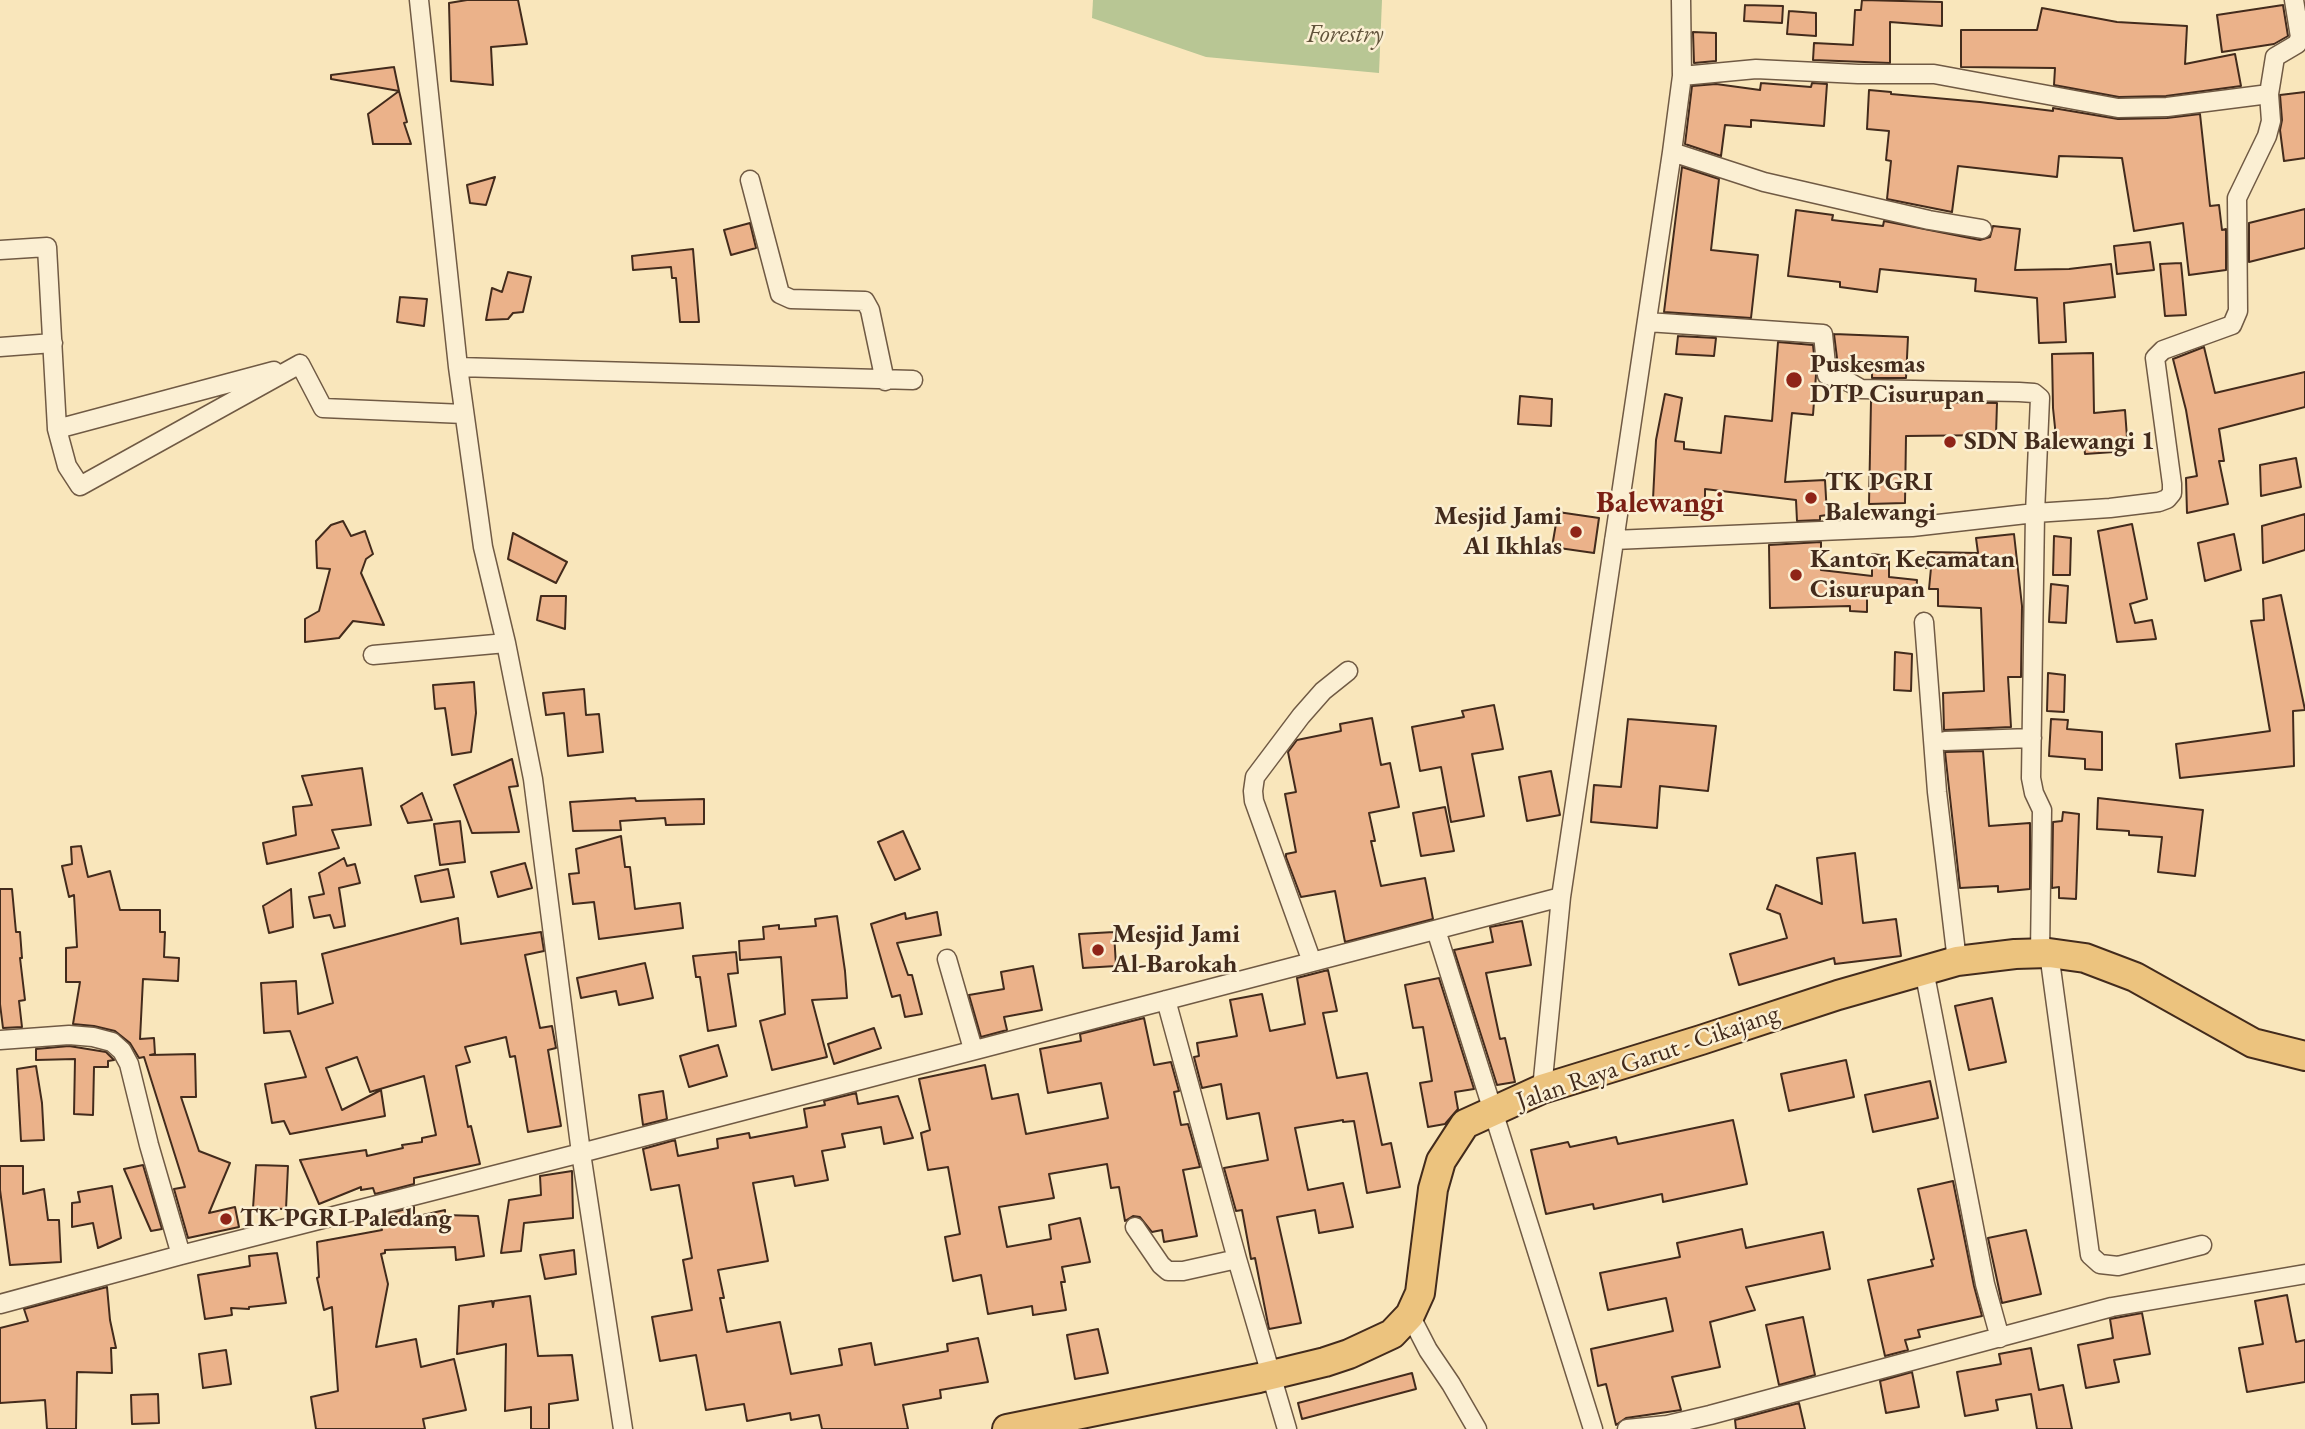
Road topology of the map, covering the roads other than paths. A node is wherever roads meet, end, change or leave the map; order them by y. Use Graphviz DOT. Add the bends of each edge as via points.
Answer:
graph roads {
  1 [pos="419,0"];
  2 [pos="1681,0"];
  3 [pos="2294,0"];
  4 [pos="1682,76"];
  5 [pos="2269,94"];
  6 [pos="1672,152"];
  7 [pos="750,180"];
  8 [pos="1982,229"];
  9 [pos="0,250"];
  10 [pos="1647,323"];
  11 [pos="53,343"];
  12 [pos="0,347"];
  13 [pos="300,364"];
  14 [pos="458,368"];
  15 [pos="913,380"];
  16 [pos="885,381"];
  17 [pos="464,414"];
  18 [pos="57,429"];
  19 [pos="2035,513"];
  20 [pos="1614,540"];
  21 [pos="1924,622"];
  22 [pos="506,643"];
  23 [pos="373,655"];
  24 [pos="1348,671"];
  25 [pos="2032,738"];
  26 [pos="1945,741"];
  27 [pos="1561,897"];
  28 [pos="1436,929"];
  29 [pos="2045,953"];
  30 [pos="947,959"];
  31 [pos="1957,961"];
  32 [pos="1312,962"];
  33 [pos="1924,970"];
  34 [pos="1166,1000"];
  35 [pos="0,1040"];
  36 [pos="973,1049"];
  37 [pos="2305,1056"];
  38 [pos="1542,1089"];
  39 [pos="1494,1112"];
  40 [pos="581,1153"];
  41 [pos="1135,1227"];
  42 [pos="2202,1245"];
  43 [pos="181,1255"];
  44 [pos="1237,1259"];
  45 [pos="2305,1274"];
  46 [pos="0,1304"];
  47 [pos="1410,1315"];
  48 [pos="2000,1338"];
  49 [pos="1270,1375"];
  50 [pos="623,1429"];
  51 [pos="1007,1429"];
  52 [pos="1287,1429"];
  53 [pos="1477,1429"];
  54 [pos="1593,1429"];
  55 [pos="1627,1429"];
  1 -- 14 [label="street"];
  2 -- 4 [label="street"];
  3 -- 5 [label="street" via="2300,37 2297,44 2275,57"];
  4 -- 5 [label="street" via="1756,69 1934,74 2118,108 2167,107"];
  4 -- 6 [label="street"];
  5 -- 19 [label="street" via="2272,121 2237,198 2238,311 2232,325 2163,350 2155,358 2172,493 2159,502"];
  6 -- 8 [label="street" via="1765,182"];
  6 -- 10 [label="street"];
  7 -- 16 [label="street" via="780,294 791,299 865,301"];
  9 -- 11 [label="street" via="47,247"];
  10 -- 19 [label="street" via="1823,334 1827,375 1861,389 2037,394 2042,402"];
  10 -- 20 [label="street"];
  11 -- 12 [label="street"];
  11 -- 18 [label="street"];
  13 -- 17 [label="street" via="323,408"];
  13 -- 18 [label="street"];
  13 -- 18 [label="street" via="80,486 67,466"];
  14 -- 16 [label="street"];
  14 -- 17 [label="street"];
  15 -- 16 [label="street"];
  17 -- 22 [label="street" via="483,547"];
  19 -- 20 [label="street" via="1912,527"];
  19 -- 25 [label="street"];
  20 -- 27 [label="street"];
  21 -- 31 [label="street" via="1937,792"];
  22 -- 23 [label="street"];
  22 -- 40 [label="street" via="533,779"];
  24 -- 32 [label="street" via="1301,716 1255,777 1253,790"];
  25 -- 26 [label="street"];
  25 -- 29 [label="street" via="2031,778 2042,810"];
  27 -- 28 [label="street"];
  27 -- 38 [label="street"];
  28 -- 32 [label="street"];
  28 -- 39 [label="street"];
  29 -- 31 [label="main road, Jalan Raya Garut - Cikajang"];
  29 -- 37 [label="main road, Jalan Raya Garut - Cikajang" via="2085,958 2136,977 2253,1043"];
  29 -- 42 [label="street" via="2090,1255 2100,1264 2118,1266"];
  30 -- 36 [label="street"];
  31 -- 33 [label="main road, Jalan Raya Garut - Cikajang"];
  32 -- 34 [label="street"];
  33 -- 38 [label="main road, Jalan Raya Garut - Cikajang"];
  33 -- 48 [label="street" via="1985,1284"];
  34 -- 36 [label="street"];
  34 -- 44 [label="street"];
  35 -- 43 [label="street" via="93,1037 112,1042 122,1051"];
  36 -- 40 [label="street"];
  38 -- 39 [label="main road, Jalan Raya Garut - Cikajang"];
  39 -- 47 [label="main road, Jalan Raya Garut - Cikajang" via="1465,1124 1441,1161 1433,1189 1420,1293"];
  39 -- 54 [label="street"];
  40 -- 43 [label="street"];
  40 -- 50 [label="street"];
  41 -- 44 [label="street" via="1168,1271"];
  43 -- 46 [label="street"];
  44 -- 49 [label="street"];
  45 -- 48 [label="street" via="2112,1307"];
  47 -- 49 [label="main road, Jalan Raya Garut - Cikajang" via="1392,1334 1349,1354"];
  47 -- 53 [label="street"];
  48 -- 55 [label="street" via="1710,1415"];
  49 -- 51 [label="main road, Jalan Raya Garut - Cikajang"];
  49 -- 52 [label="street"];
}
